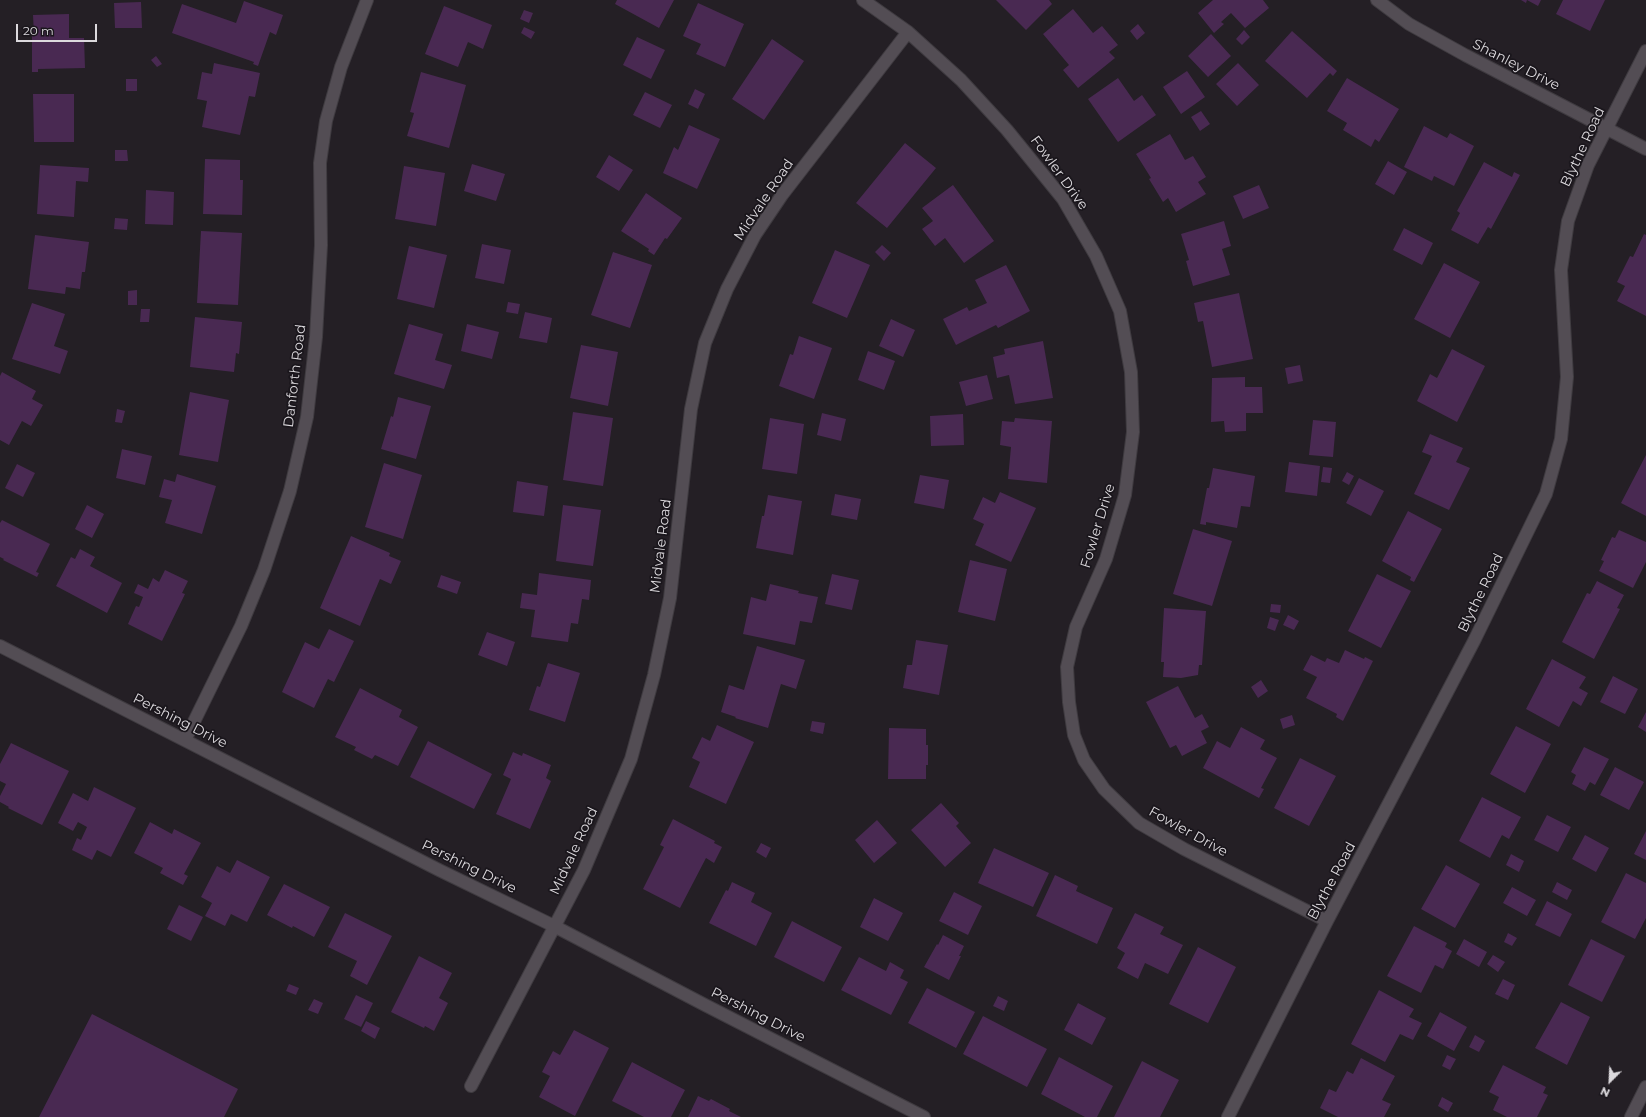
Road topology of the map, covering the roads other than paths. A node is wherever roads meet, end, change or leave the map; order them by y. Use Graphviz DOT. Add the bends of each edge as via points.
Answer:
graph roads {
  1 [pos="367,0"];
  2 [pos="863,0"];
  3 [pos="1377,0"];
  4 [pos="908,32"];
  5 [pos="1646,51"];
  6 [pos="1606,128"];
  7 [pos="1646,149"];
  8 [pos="0,646"];
  9 [pos="185,740"];
  10 [pos="1327,921"];
  11 [pos="554,926"];
  12 [pos="471,1086"];
  13 [pos="1646,1087"];
  14 [pos="924,1117"];
  15 [pos="1228,1117"];
  16 [pos="1631,1117"];
  1 -- 9 [label="street, Danforth Road" via="341,68 326,121 320,163 316,337 307,417 290,491 264,570 241,626"];
  2 -- 4 [label="street, Fowler Drive"];
  3 -- 6 [label="street, Shanley Drive" via="1409,24"];
  4 -- 10 [label="street, Fowler Drive" via="961,80 1007,130 1063,199 1096,256 1120,311 1131,372 1133,425 1125,495 1106,560 1076,627 1067,667 1074,734 1084,760 1104,789 1138,823"];
  4 -- 11 [label="street, Midvale Road" via="782,195 755,235 727,289 705,343 691,409 670,598 654,675 631,760 584,870"];
  5 -- 6 [label="street, Blythe Road"];
  6 -- 7 [label="street, Shanley Drive"];
  6 -- 10 [label="street, Blythe Road" via="1588,165 1568,220 1561,270 1567,377 1561,439 1546,494 1474,641"];
  8 -- 9 [label="street, Pershing Drive"];
  9 -- 11 [label="street, Pershing Drive"];
  10 -- 15 [label="street, Blythe Road"];
  11 -- 12 [label="street, Midvale Road"];
  11 -- 14 [label="street, Pershing Drive"];
  13 -- 16 [label="street"];
}
